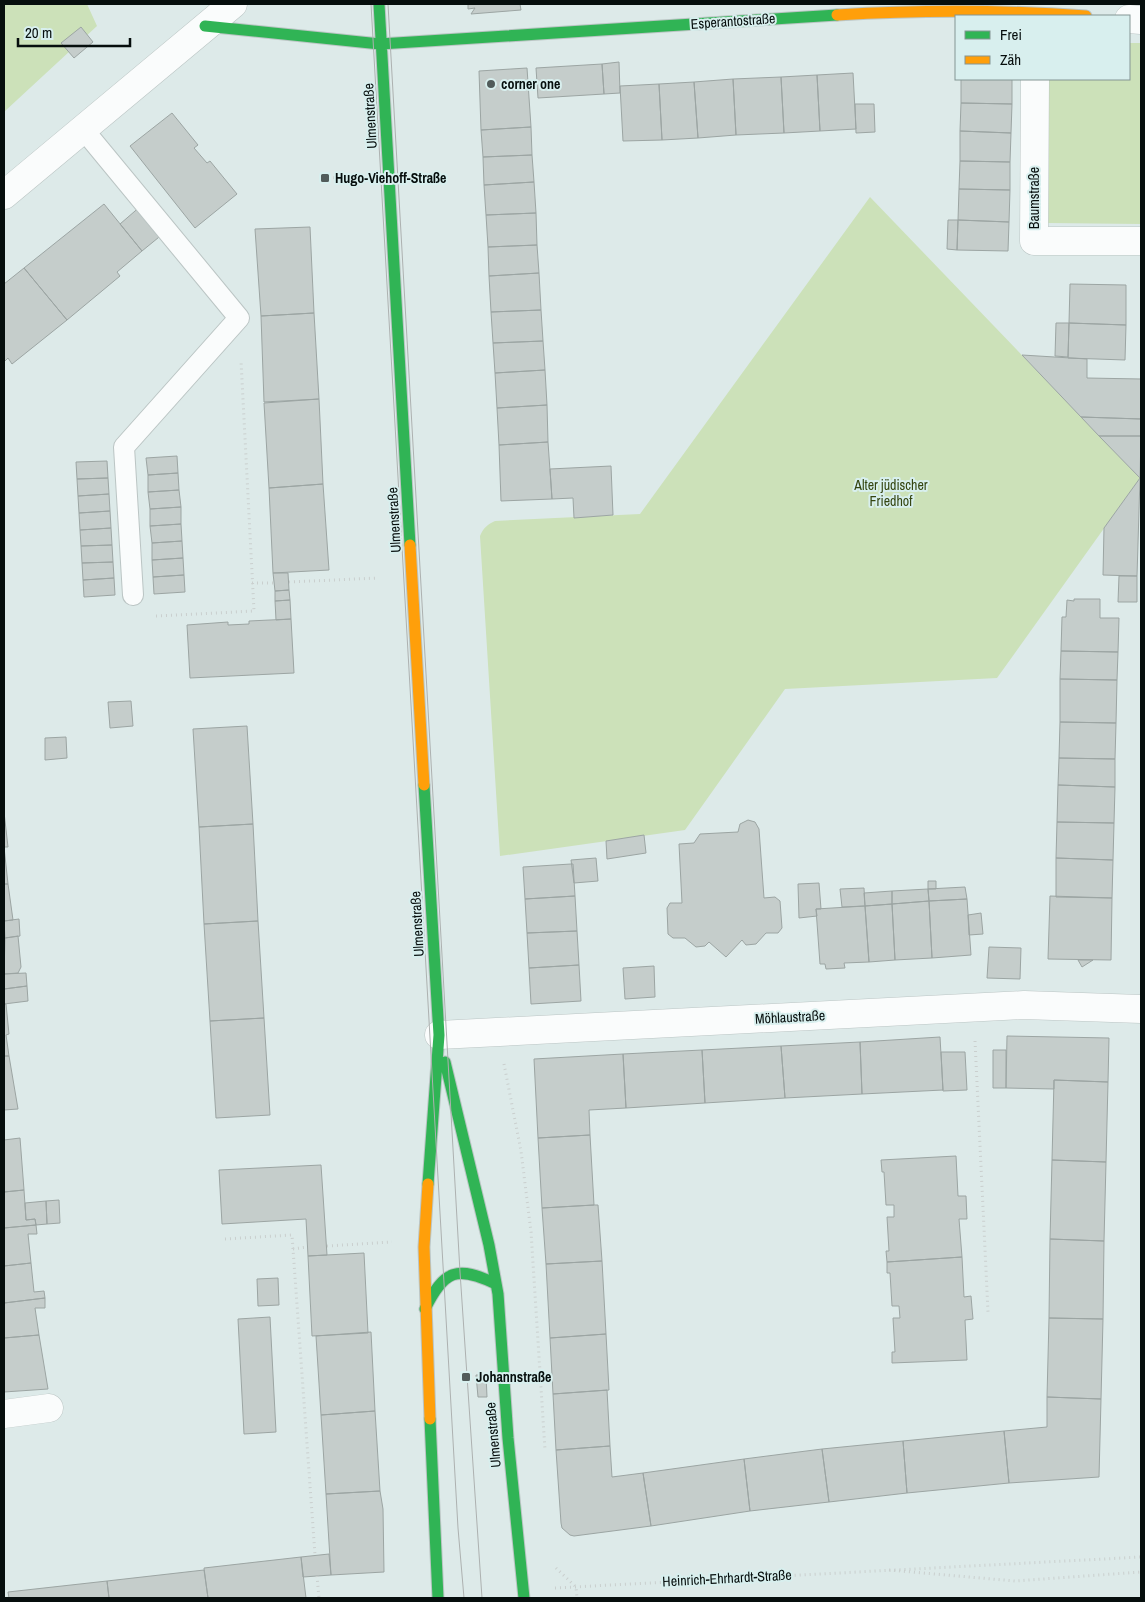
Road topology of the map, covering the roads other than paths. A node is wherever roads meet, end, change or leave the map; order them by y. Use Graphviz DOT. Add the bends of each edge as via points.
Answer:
graph roads {
  1 [pos="232,4"];
  2 [pos="378,4"];
  3 [pos="1035,14"];
  4 [pos="1060,15"];
  5 [pos="205,26"];
  6 [pos="380,44"];
  7 [pos="1035,80"];
  8 [pos="83,129"];
  9 [pos="4,195"];
  10 [pos="1141,240"];
  11 [pos="133,595"];
  12 [pos="1141,1009"];
  13 [pos="439,1035"];
  14 [pos="496,1284"];
  15 [pos="424,1309"];
  16 [pos="49,1408"];
  17 [pos="4,1414"];
  18 [pos="438,1598"];
  19 [pos="524,1598"];
  1 -- 5 [label="street"];
  2 -- 6 [label="main road, Ulmenstraße"];
  3 -- 4 [label="main road, Esperantostraße"];
  3 -- 6 [label="main road, Esperantostraße" via="900,11"];
  5 -- 6 [label="main road"];
  5 -- 8 [label="street"];
  6 -- 13 [label="main road, Ulmenstraße"];
  7 -- 10 [label="street, Baumstraße" via="1034,240"];
  8 -- 9 [label="street"];
  8 -- 11 [label="lane" via="239,318 124,447"];
  12 -- 13 [label="street, Möhlaustraße" via="1024,1005"];
  13 -- 14 [label="main road, Ulmenstraße" via="490,1245"];
  13 -- 15 [label="main road, Ulmenstraße" via="424,1239"];
  14 -- 15 [label="main road" via="476,1274 460,1272 444,1276"];
  14 -- 19 [label="main road, Ulmenstraße"];
  15 -- 18 [label="main road, Ulmenstraße"];
  16 -- 17 [label="street"];
}
